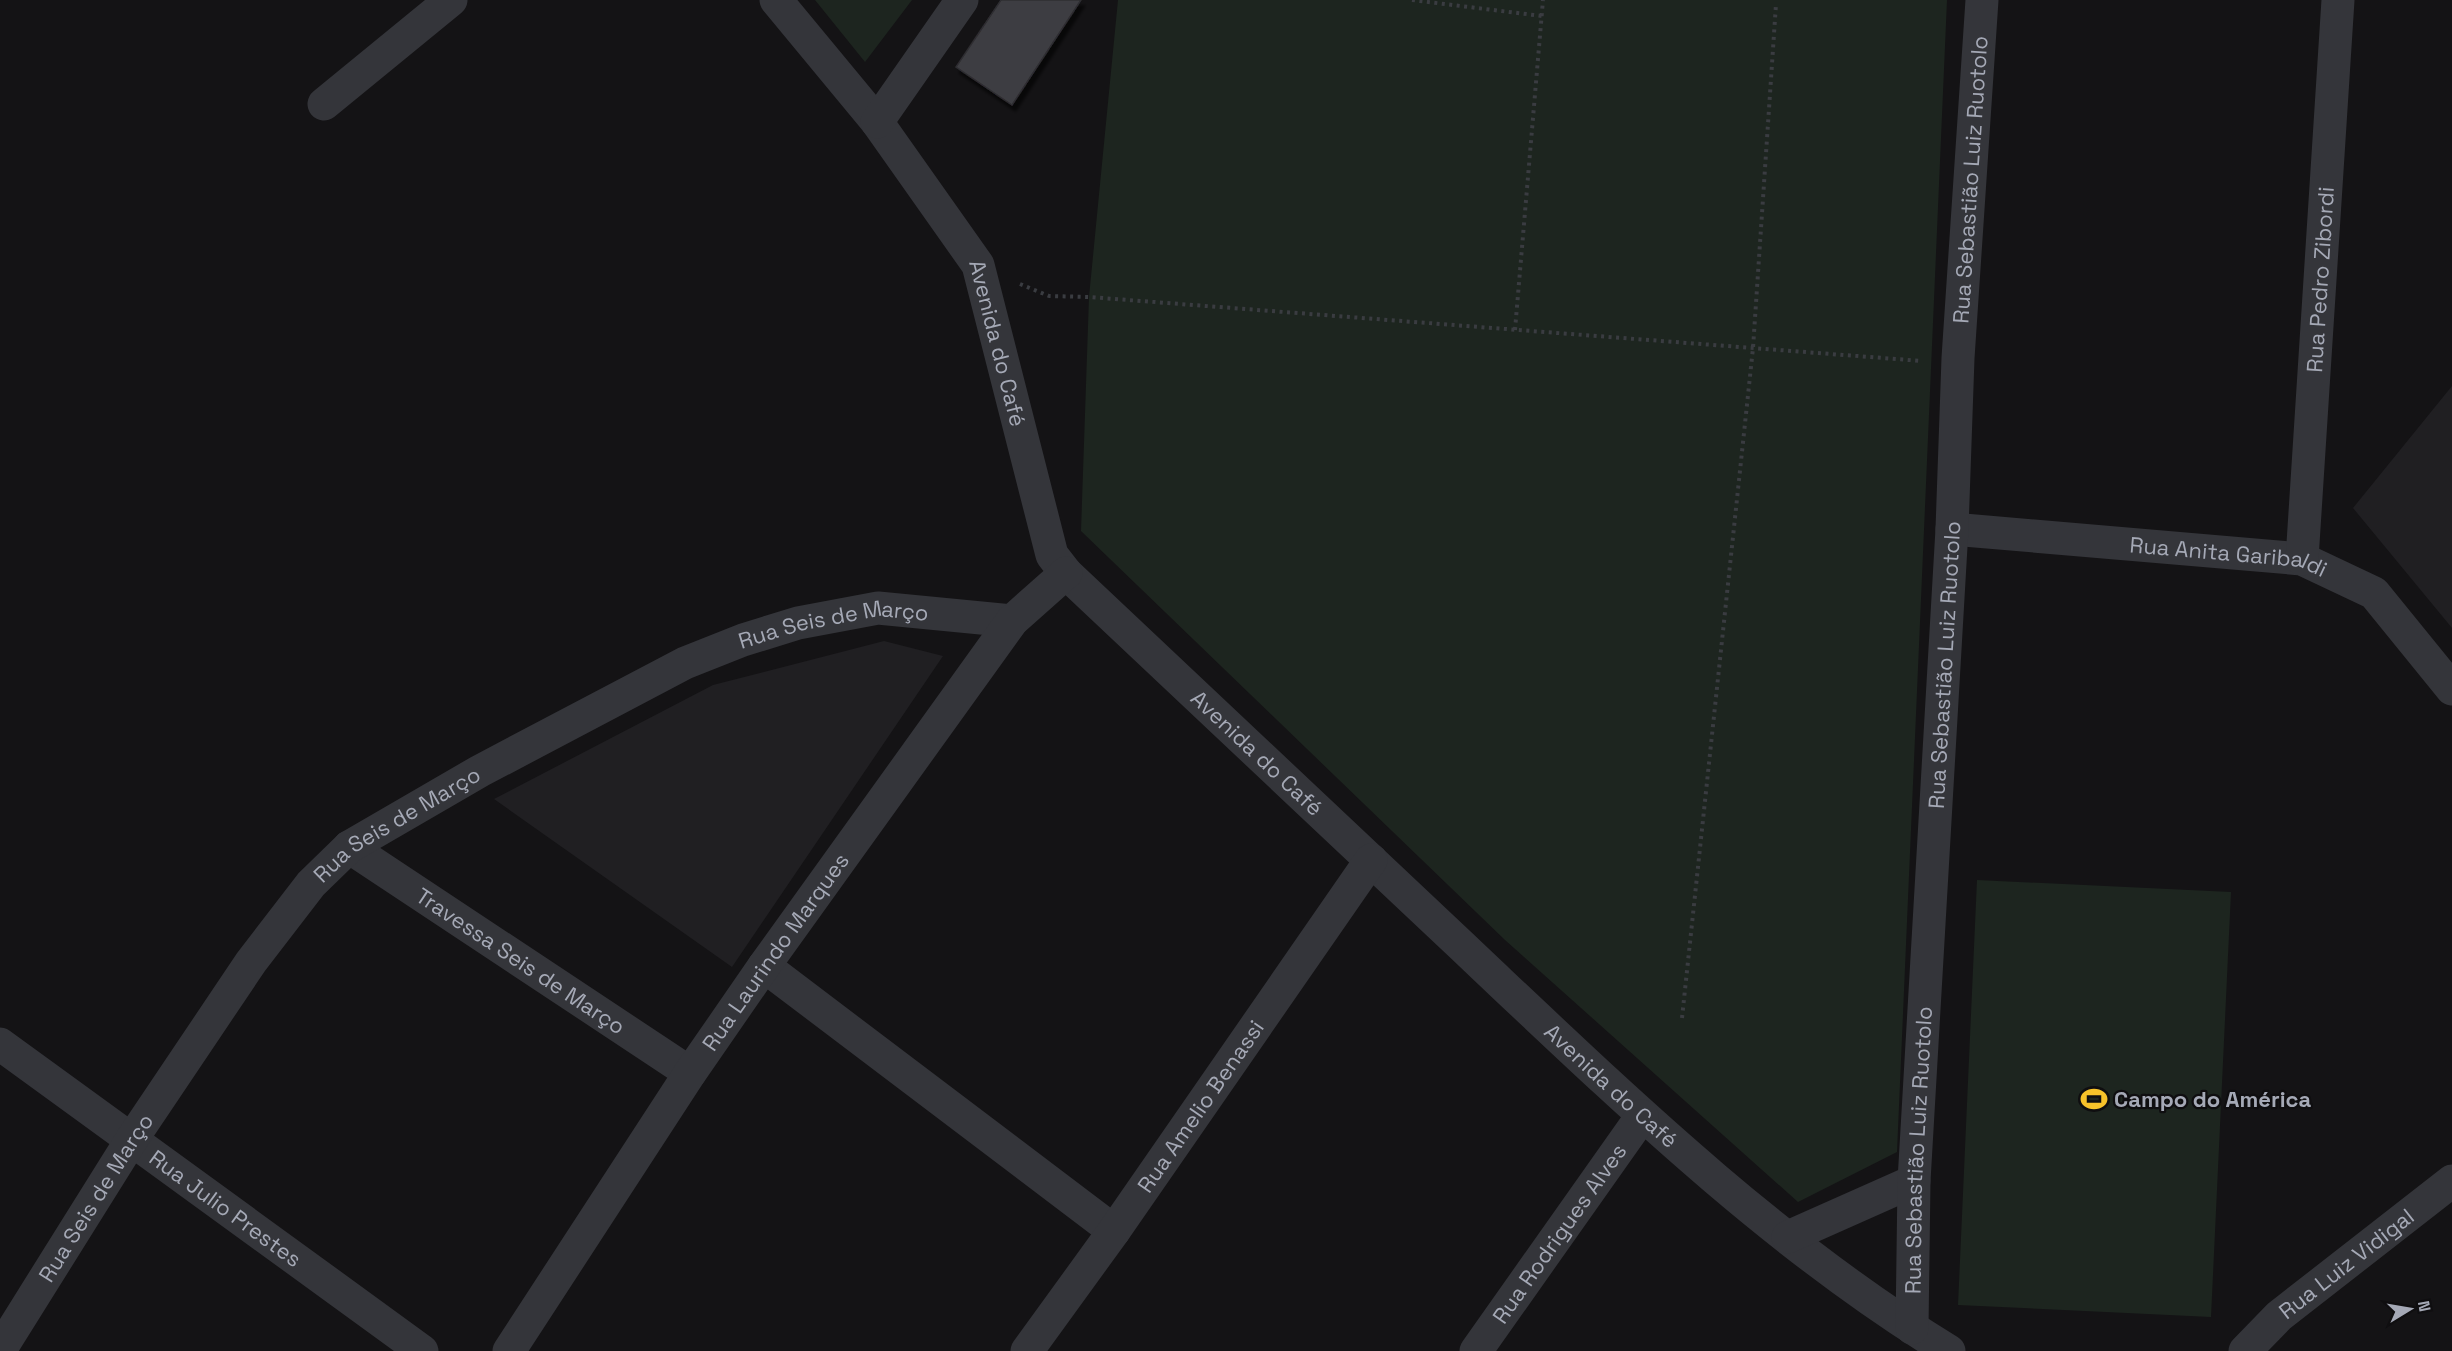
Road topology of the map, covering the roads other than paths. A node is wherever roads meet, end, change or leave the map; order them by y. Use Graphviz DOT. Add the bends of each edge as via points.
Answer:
graph roads {
  1 [pos="451,0"];
  2 [pos="776,0"];
  3 [pos="962,0"];
  4 [pos="1982,0"];
  5 [pos="2338,0"];
  6 [pos="324,105"];
  7 [pos="877,122"];
  8 [pos="1952,529"];
  9 [pos="2302,559"];
  10 [pos="1066,573"];
  11 [pos="1012,621"];
  12 [pos="2452,689"];
  13 [pos="349,847"];
  14 [pos="1371,860"];
  15 [pos="764,966"];
  16 [pos="0,1044"];
  17 [pos="690,1074"];
  18 [pos="1642,1116"];
  19 [pos="132,1139"];
  20 [pos="1914,1181"];
  21 [pos="2452,1181"];
  22 [pos="1114,1231"];
  23 [pos="1788,1237"];
  24 [pos="1912,1328"];
  25 [pos="0,1350"];
  26 [pos="422,1351"];
  27 [pos="509,1351"];
  28 [pos="1027,1351"];
  29 [pos="1476,1351"];
  30 [pos="1950,1351"];
  31 [pos="2245,1351"];
  1 -- 6 [label="street"];
  2 -- 7 [label="street, Avenida do Café"];
  3 -- 7 [label="street"];
  4 -- 8 [label="street, Rua Sebastião Luiz Ruotolo"];
  5 -- 9 [label="street, Rua Pedro Zibordi"];
  7 -- 10 [label="street, Avenida do Café" via="978,266 1053,555"];
  8 -- 9 [label="street, Rua Anita Garibaldi"];
  8 -- 20 [label="street, Rua Sebastião Luiz Ruotolo"];
  9 -- 12 [label="street, Rua Anita Garibaldi" via="2374,593"];
  10 -- 11 [label="street, Rua Laurindo Marques"];
  10 -- 14 [label="street, Avenida do Café"];
  11 -- 13 [label="street, Rua Seis de Março" via="879,608 798,623 743,640 675,668 480,771"];
  11 -- 15 [label="street, Rua Laurindo Marques"];
  13 -- 17 [label="street, Travessa Seis de Março"];
  13 -- 19 [label="street, Rua Seis de Março" via="311,884 251,962"];
  14 -- 18 [label="street, Avenida do Café"];
  14 -- 22 [label="street, Rua Amelio Benassi"];
  15 -- 17 [label="street, Rua Laurindo Marques"];
  15 -- 22 [label="street"];
  16 -- 19 [label="street, Rua Julio Prestes"];
  17 -- 27 [label="street, Rua Laurindo Marques"];
  18 -- 23 [label="street, Avenida do Café"];
  18 -- 29 [label="street, Rua Rodrigues Alves"];
  19 -- 25 [label="street, Rua Seis de Março"];
  19 -- 26 [label="street, Rua Julio Prestes"];
  20 -- 23 [label="street"];
  20 -- 24 [label="street, Rua Sebastião Luiz Ruotolo"];
  21 -- 31 [label="street, Rua Luiz Vidigal" via="2279,1316"];
  22 -- 28 [label="street, Rua Amelio Benassi"];
  23 -- 24 [label="street, Avenida do Café"];
  24 -- 30 [label="street, Avenida do Café"];
}
